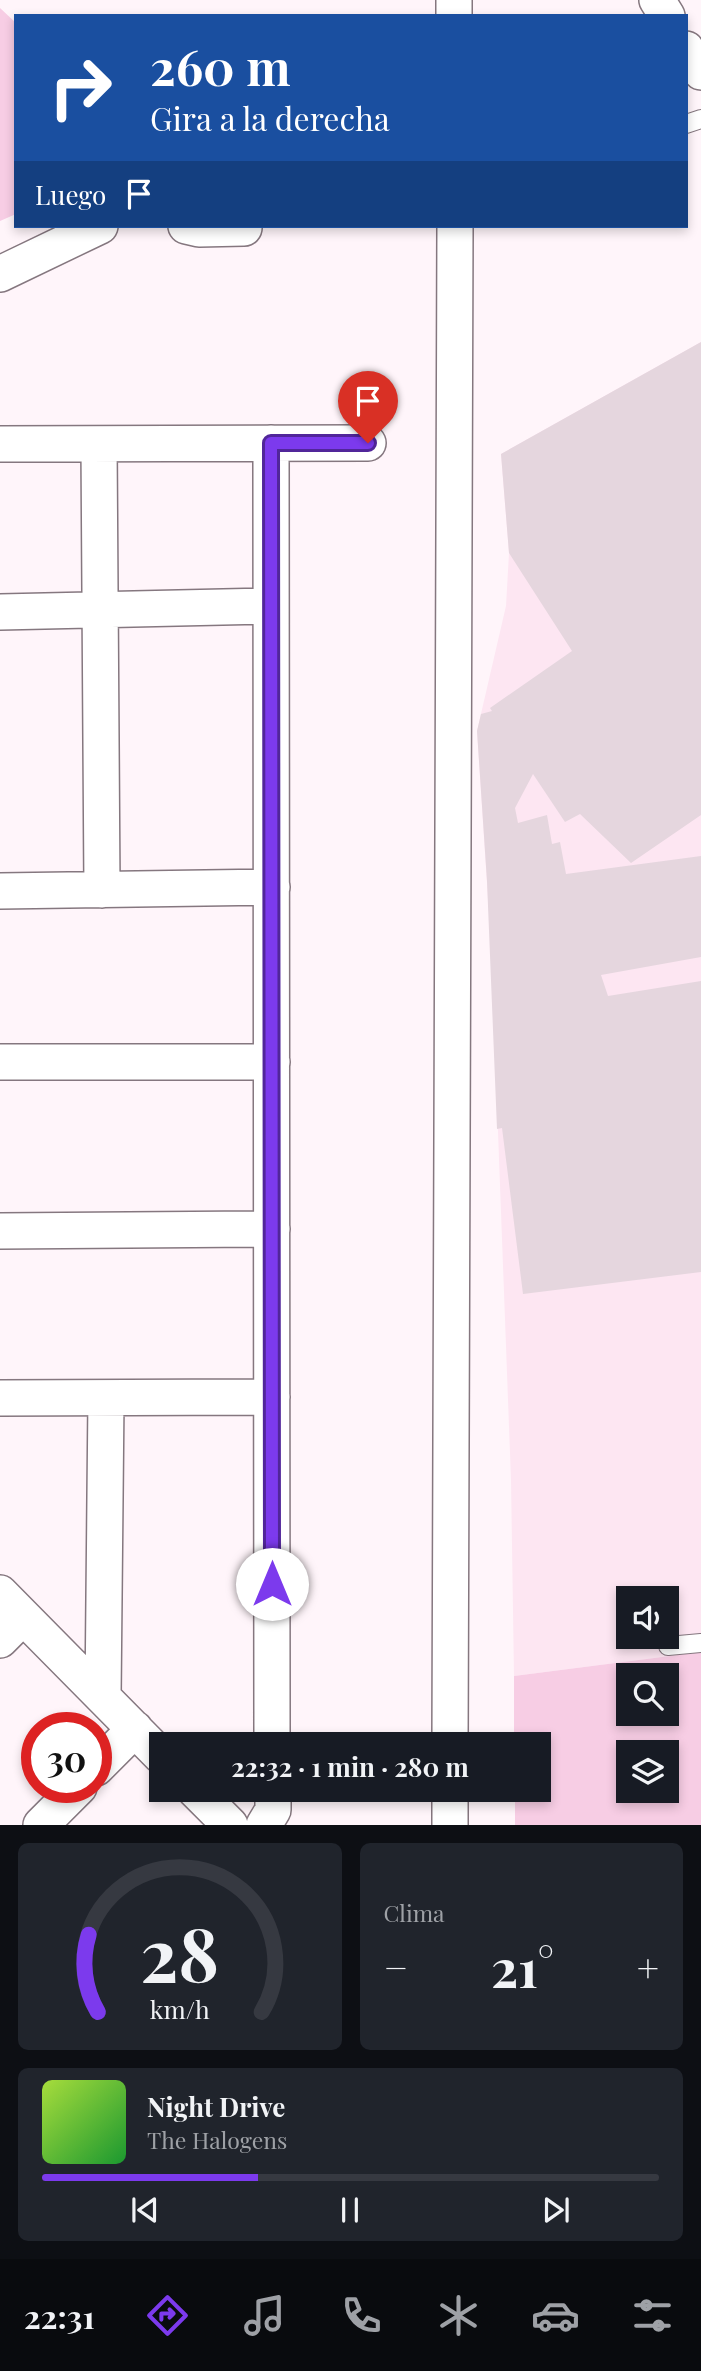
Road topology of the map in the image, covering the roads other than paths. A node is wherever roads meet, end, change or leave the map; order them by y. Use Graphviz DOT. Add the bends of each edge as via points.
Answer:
graph roads {
  1 [pos="96,228"];
  2 [pos="195,228"];
  3 [pos="224,228"];
  4 [pos="455,228"];
  5 [pos="0,274"];
  6 [pos="271,443"];
  7 [pos="368,443"];
  8 [pos="0,444"];
  9 [pos="99,444"];
  10 [pos="271,606"];
  11 [pos="100,609"];
  12 [pos="0,612"];
  13 [pos="272,887"];
  14 [pos="102,890"];
  15 [pos="0,891"];
  16 [pos="0,1062"];
  17 [pos="272,1062"];
  18 [pos="272,1229"];
  19 [pos="0,1231"];
  20 [pos="272,1397"];
  21 [pos="0,1398"];
  22 [pos="106,1398"];
  23 [pos="8,1617"];
  24 [pos="701,1643"];
  25 [pos="679,1645"];
  26 [pos="103,1697"];
  27 [pos="135,1729"];
  28 [pos="272,1732"];
  29 [pos="450,1732"];
  30 [pos="149,1744"];
  31 [pos="112,1752"];
  32 [pos="207,1802"];
  33 [pos="272,1802"];
  34 [pos="450,1802"];
  35 [pos="63,1803"];
  36 [pos="41,1825"];
  37 [pos="230,1825"];
  38 [pos="264,1825"];
  39 [pos="450,1825"];
  1 -- 5 [label="street"];
  2 -- 3 [label="street"];
  4 -- 29 [label="street"];
  6 -- 7 [label="street"];
  6 -- 9 [label="street"];
  6 -- 10 [label="street"];
  8 -- 9 [label="street"];
  9 -- 11 [label="street"];
  10 -- 11 [label="street"];
  10 -- 13 [label="street"];
  11 -- 12 [label="street"];
  11 -- 14 [label="street"];
  13 -- 14 [label="street"];
  13 -- 17 [label="street"];
  14 -- 15 [label="street"];
  16 -- 17 [label="street"];
  17 -- 18 [label="street"];
  18 -- 19 [label="street"];
  18 -- 20 [label="street"];
  20 -- 22 [label="street"];
  20 -- 28 [label="street"];
  21 -- 22 [label="street"];
  22 -- 26 [label="street"];
  23 -- 26 [label="street"];
  24 -- 25 [label="lane"];
  26 -- 27 [label="street"];
  27 -- 30 [label="street"];
  27 -- 31 [label="street"];
  32 -- 37 [label="street"];
  33 -- 38 [label="street"];
  34 -- 39 [label="street"];
  35 -- 36 [label="street"];
}
